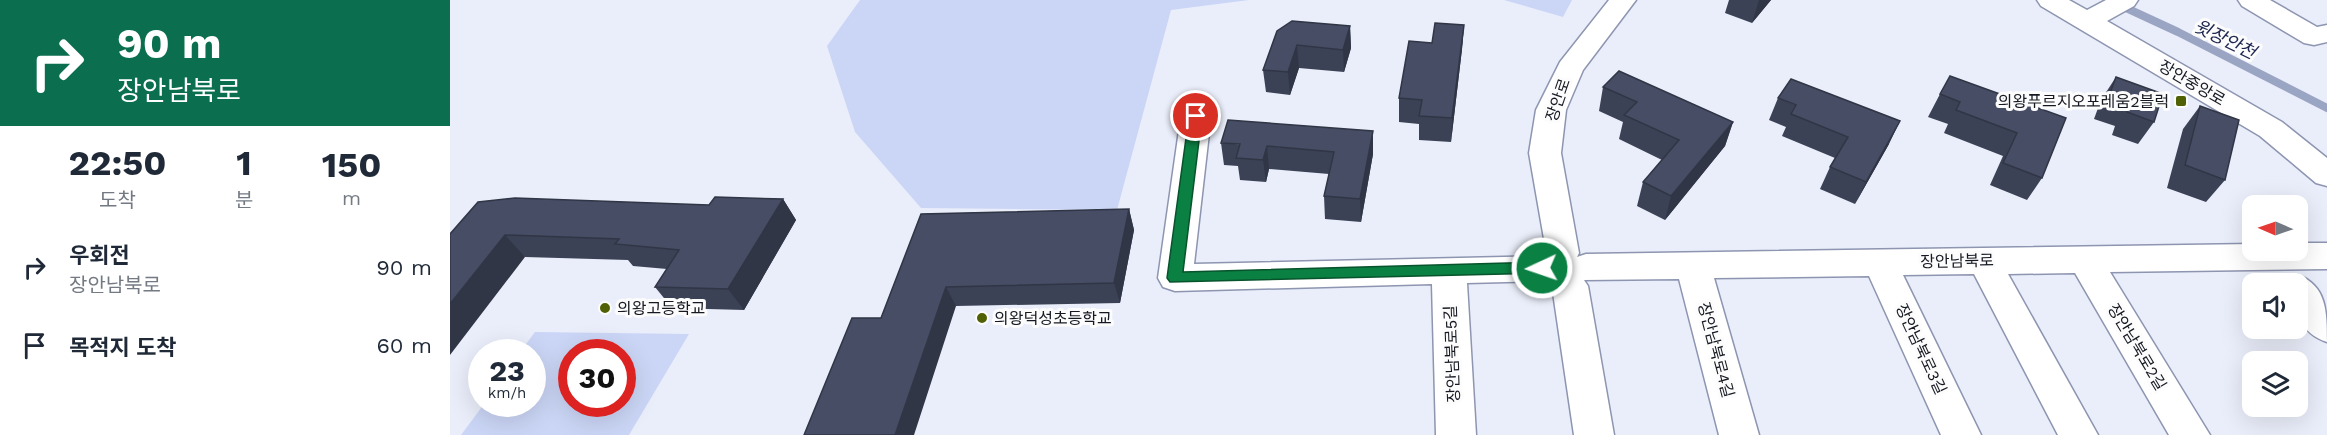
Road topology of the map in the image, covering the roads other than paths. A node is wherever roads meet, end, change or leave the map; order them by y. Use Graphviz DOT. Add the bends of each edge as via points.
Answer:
graph roads {
  1 [pos="1623,0"];
  2 [pos="2050,0"];
  3 [pos="2251,0"];
  4 [pos="2105,11"];
  5 [pos="2327,33"];
  6 [pos="1196,116"];
  7 [pos="2327,175"];
  8 [pos="2308,256"];
  9 [pos="2327,256"];
  10 [pos="2242,257"];
  11 [pos="2084,259"];
  12 [pos="1984,261"];
  13 [pos="1880,262"];
  14 [pos="1693,266"];
  15 [pos="1565,268"];
  16 [pos="1449,272"];
  17 [pos="2308,302"];
  18 [pos="2327,327"];
  19 [pos="1456,435"];
  20 [pos="1594,435"];
  21 [pos="1739,435"];
  22 [pos="1961,435"];
  23 [pos="2078,435"];
  24 [pos="2190,435"];
  1 -- 15 [label="street, 장안로" via="1570,68 1551,110 1545,153"];
  2 -- 4 [label="street, 장안중앙로"];
  3 -- 5 [label="street" via="2314,37"];
  4 -- 7 [label="street, 장안중앙로" via="2271,129"];
  6 -- 16 [label="street, 장안남북로" via="1175,278"];
  8 -- 9 [label="street, 장안남북로"];
  10 -- 11 [label="street, 장안남북로"];
  11 -- 12 [label="street, 장안남북로"];
  11 -- 24 [label="street, 장안남북로2길"];
  12 -- 13 [label="street, 장안남북로"];
  12 -- 23 [label="street"];
  13 -- 14 [label="street, 장안남북로"];
  13 -- 22 [label="street, 장안남북로3길"];
  14 -- 15 [label="street, 장안남북로"];
  14 -- 21 [label="street, 장안남북로4길"];
  15 -- 16 [label="street, 장안남북로"];
  15 -- 20 [label="street, 장안로"];
  16 -- 19 [label="street, 장안남북로5길"];
  17 -- 18 [label="street"];
}
